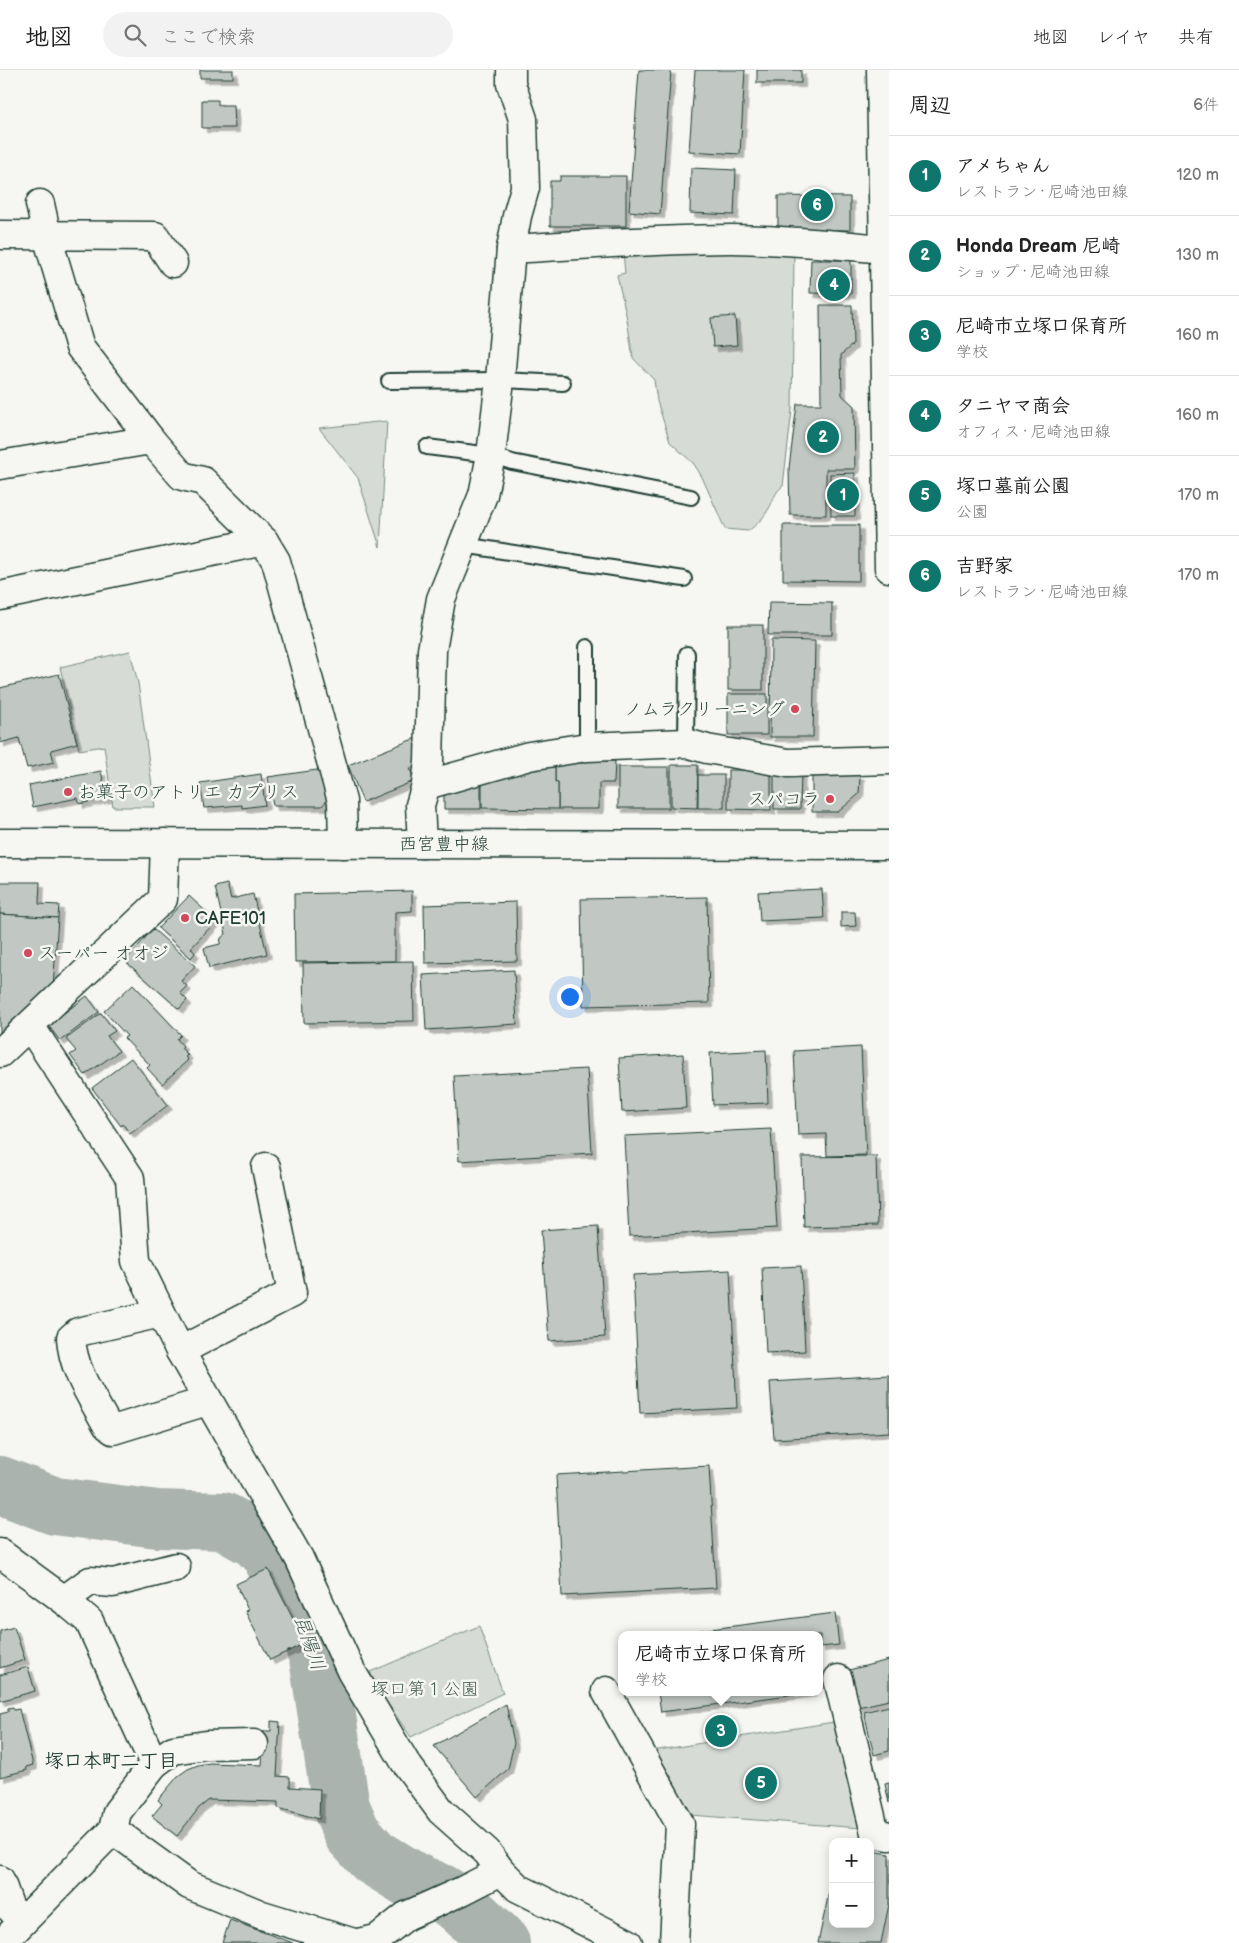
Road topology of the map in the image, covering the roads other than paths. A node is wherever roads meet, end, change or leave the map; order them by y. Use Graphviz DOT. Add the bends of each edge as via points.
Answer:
graph roads {
  1 [pos="511,70"];
  2 [pos="881,70"];
  3 [pos="40,204"];
  4 [pos="0,235"];
  5 [pos="47,236"];
  6 [pos="511,249"];
  7 [pos="887,250"];
  8 [pos="173,263"];
  9 [pos="500,380"];
  10 [pos="389,381"];
  11 [pos="563,383"];
  12 [pos="151,440"];
  13 [pos="427,447"];
  14 [pos="490,455"];
  15 [pos="0,465"];
  16 [pos="691,497"];
  17 [pos="264,541"];
  18 [pos="463,545"];
  19 [pos="889,568"];
  20 [pos="684,580"];
  21 [pos="0,596"];
  22 [pos="587,647"];
  23 [pos="687,654"];
  24 [pos="686,743"];
  25 [pos="587,747"];
  26 [pos="889,760"];
  27 [pos="426,785"];
  28 [pos="0,843"];
  29 [pos="164,843"];
  30 [pos="343,844"];
  31 [pos="422,844"];
  32 [pos="889,845"];
  33 [pos="30,1026"];
  34 [pos="0,1053"];
  35 [pos="266,1167"];
  36 [pos="160,1313"];
  37 [pos="180,1351"];
  38 [pos="208,1401"];
  39 [pos="0,1553"];
  40 [pos="176,1567"];
  41 [pos="64,1600"];
  42 [pos="838,1679"];
  43 [pos="606,1691"];
  44 [pos="254,1744"];
  45 [pos="154,1764"];
  46 [pos="113,1830"];
  47 [pos="889,1836"];
  48 [pos="501,1871"];
  49 [pos="0,1880"];
  50 [pos="23,1922"];
  51 [pos="369,1942"];
  52 [pos="2,1943"];
  53 [pos="628,1943"];
  54 [pos="674,1943"];
  1 -- 6 [label="street" via="511,84 523,119 526,188"];
  2 -- 7 [label="street"];
  3 -- 5 [label="street"];
  4 -- 5 [label="street"];
  5 -- 8 [label="street" via="155,236"];
  5 -- 12 [label="street" via="80,347"];
  6 -- 7 [label="street" via="731,239"];
  6 -- 9 [label="street"];
  7 -- 19 [label="street"];
  9 -- 10 [label="lane"];
  9 -- 11 [label="lane"];
  9 -- 14 [label="street"];
  12 -- 15 [label="street"];
  12 -- 17 [label="street" via="182,476 203,481"];
  13 -- 14 [label="lane"];
  14 -- 16 [label="lane"];
  14 -- 18 [label="street" via="482,495"];
  17 -- 21 [label="street"];
  17 -- 30 [label="street" via="276,561 342,801"];
  18 -- 20 [label="lane"];
  18 -- 27 [label="street" via="441,599 431,656"];
  22 -- 25 [label="lane"];
  23 -- 24 [label="lane"];
  24 -- 25 [label="street"];
  24 -- 26 [label="street" via="788,763"];
  25 -- 27 [label="street" via="528,756"];
  27 -- 31 [label="street" via="420,805"];
  28 -- 29 [label="street, 西宮豊中線"];
  29 -- 30 [label="street, 西宮豊中線"];
  29 -- 33 [label="street" via="163,899"];
  30 -- 31 [label="street, 西宮豊中線"];
  31 -- 32 [label="street, 西宮豊中線"];
  33 -- 34 [label="street"];
  33 -- 36 [label="street" via="130,1178 136,1261"];
  35 -- 37 [label="street" via="292,1293"];
  36 -- 37 [label="street"];
  36 -- 38 [label="street" via="78,1332 71,1338 77,1369 113,1430"];
  37 -- 38 [label="street"];
  38 -- 48 [label="street" via="298,1558 351,1671 405,1762 441,1811 487,1852"];
  39 -- 41 [label="street"];
  40 -- 41 [label="street" via="113,1583 90,1581"];
  41 -- 45 [label="street" via="89,1621"];
  42 -- 47 [label="street" via="875,1832"];
  43 -- 54 [label="street" via="680,1824"];
  44 -- 45 [label="street" via="206,1745 173,1750"];
  45 -- 46 [label="street" via="117,1812"];
  46 -- 50 [label="street"];
  46 -- 51 [label="street" via="189,1885 262,1915"];
  48 -- 51 [label="street" via="406,1916"];
  48 -- 53 [label="street" via="518,1888"];
  49 -- 50 [label="street" via="10,1908"];
  50 -- 52 [label="street"];
}
